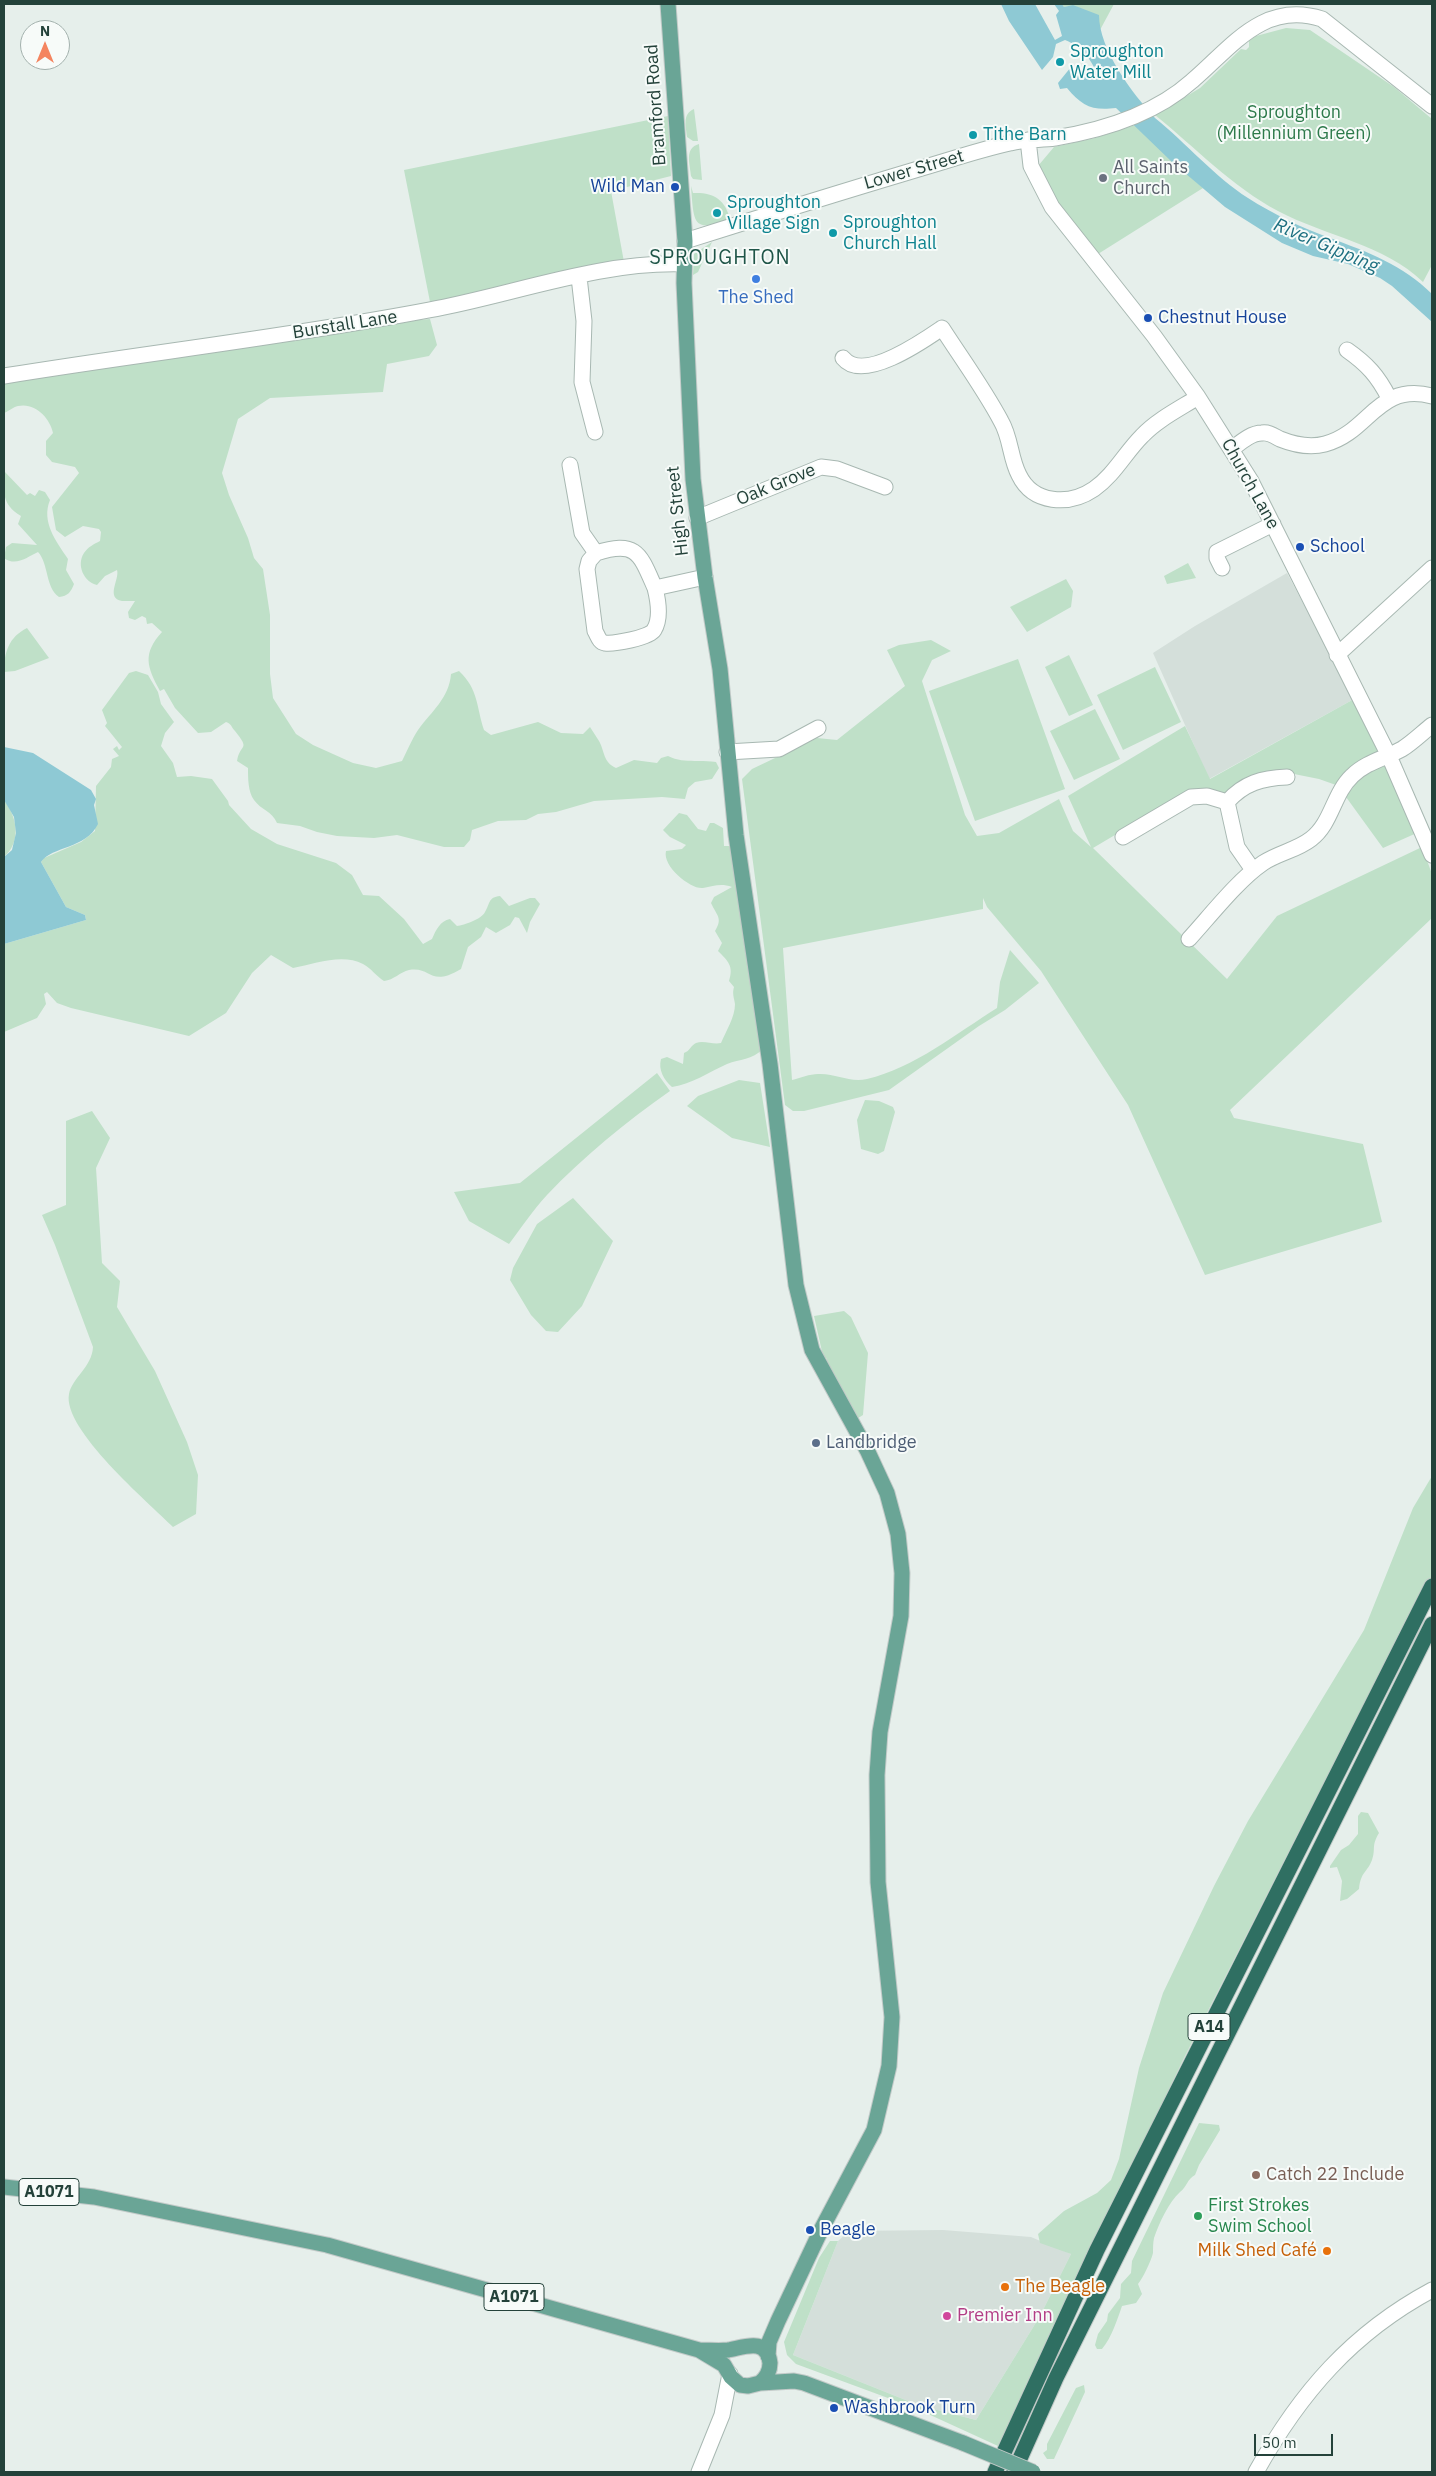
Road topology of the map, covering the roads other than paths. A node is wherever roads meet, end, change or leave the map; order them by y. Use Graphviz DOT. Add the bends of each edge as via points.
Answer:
graph roads {
  1 [pos="668,4"];
  2 [pos="1432,106"];
  3 [pos="1028,140"];
  4 [pos="685,241"];
  5 [pos="684,264"];
  6 [pos="579,277"];
  7 [pos="1347,350"];
  8 [pos="843,358"];
  9 [pos="4,376"];
  10 [pos="1432,396"];
  11 [pos="1198,397"];
  12 [pos="1389,398"];
  13 [pos="595,432"];
  14 [pos="1232,448"];
  15 [pos="570,465"];
  16 [pos="884,488"];
  17 [pos="697,518"];
  18 [pos="1273,524"];
  19 [pos="596,553"];
  20 [pos="1222,568"];
  21 [pos="1432,568"];
  22 [pos="704,577"];
  23 [pos="655,588"];
  24 [pos="1337,655"];
  25 [pos="1432,725"];
  26 [pos="818,728"];
  27 [pos="726,752"];
  28 [pos="1389,756"];
  29 [pos="1287,777"];
  30 [pos="1227,802"];
  31 [pos="1123,837"];
  32 [pos="1432,855"];
  33 [pos="1253,870"];
  34 [pos="1189,939"];
  35 [pos="1432,1586"];
  36 [pos="1432,1624"];
  37 [pos="4,2187"];
  38 [pos="1432,2290"];
  39 [pos="778,2321"];
  40 [pos="742,2346"];
  41 [pos="699,2350"];
  42 [pos="769,2359"];
  43 [pos="729,2372"];
  44 [pos="794,2381"];
  45 [pos="754,2385"];
  46 [pos="722,2415"];
  47 [pos="699,2472"];
  48 [pos="994,2472"];
  49 [pos="1014,2472"];
  50 [pos="1033,2472"];
  51 [pos="1256,2472"];
  1 -- 4 [label="main road, Bramford Road"];
  2 -- 3 [label="street, Lower Street" via="1322,19 1308,12 1291,10 1272,13 1247,26 1208,68 1154,108 1118,123 1069,135"];
  3 -- 4 [label="street, Lower Street" via="1009,142"];
  3 -- 11 [label="street, Church Lane" via="1031,166 1052,207"];
  4 -- 5 [label="main road, Bramford Road"];
  5 -- 6 [label="street, Burstall Lane" via="644,264"];
  5 -- 17 [label="main road, High Street" via="692,470"];
  6 -- 9 [label="street, Burstall Lane" via="345,326"];
  6 -- 13 [label="street" via="584,321 582,382"];
  7 -- 12 [label="street" via="1376,374"];
  8 -- 11 [label="street" via="855,366 889,359 942,328 1002,423 1019,475 1032,490 1045,498 1059,500 1074,499 1093,489 1112,473 1144,434"];
  10 -- 12 [label="street" via="1410,393"];
  11 -- 14 [label="street, Church Lane"];
  12 -- 14 [label="street" via="1353,430 1326,444 1299,445 1262,433 1250,436"];
  14 -- 18 [label="street, Church Lane"];
  15 -- 19 [label="street" via="582,533"];
  16 -- 17 [label="street, Oak Grove" via="837,469 821,467"];
  17 -- 22 [label="main road, High Street"];
  18 -- 20 [label="street" via="1218,552"];
  18 -- 24 [label="street, Church Lane"];
  19 -- 23 [label="street" via="626,548 636,552"];
  19 -- 23 [label="street" via="587,570 595,631 604,643 650,635 658,617"];
  21 -- 24 [label="street"];
  22 -- 23 [label="street"];
  22 -- 27 [label="main road, High Street" via="720,669"];
  24 -- 28 [label="street, Church Lane"];
  25 -- 28 [label="street" via="1416,740"];
  26 -- 27 [label="street" via="779,749"];
  27 -- 39 [label="main road, High Street" via="770,1064 796,1285 812,1350 887,1493 898,1534 902,1573 901,1616 880,1732 877,1774 878,1882 892,2017 889,2066 874,2130"];
  28 -- 32 [label="street, Church Lane"];
  28 -- 33 [label="street" via="1367,765 1349,779 1316,835"];
  29 -- 30 [label="street" via="1249,783"];
  30 -- 31 [label="street" via="1207,796 1191,797"];
  30 -- 33 [label="street" via="1237,847"];
  33 -- 34 [label="street"];
  35 -- 48 [label="highway, A14" via="1097,2250"];
  36 -- 49 [label="highway, A14" via="1056,2378"];
  37 -- 41 [label="main road, A1071" via="94,2197 327,2245"];
  38 -- 51 [label="street" via="1382,2320 1325,2371 1302,2400"];
  39 -- 40 [label="main road"];
  39 -- 42 [label="main road, High Street" via="769,2342"];
  40 -- 41 [label="main road, A1071"];
  40 -- 42 [label="main road" via="761,2348"];
  40 -- 43 [label="main road" via="729,2359"];
  41 -- 43 [label="main road, A1071"];
  42 -- 44 [label="main road"];
  42 -- 45 [label="main road" via="769,2372"];
  43 -- 45 [label="main road" via="736,2382"];
  43 -- 46 [label="street"];
  44 -- 45 [label="main road"];
  44 -- 50 [label="main road, bridge"];
  45 -- 46 [label="street"];
  46 -- 47 [label="street"];
}
